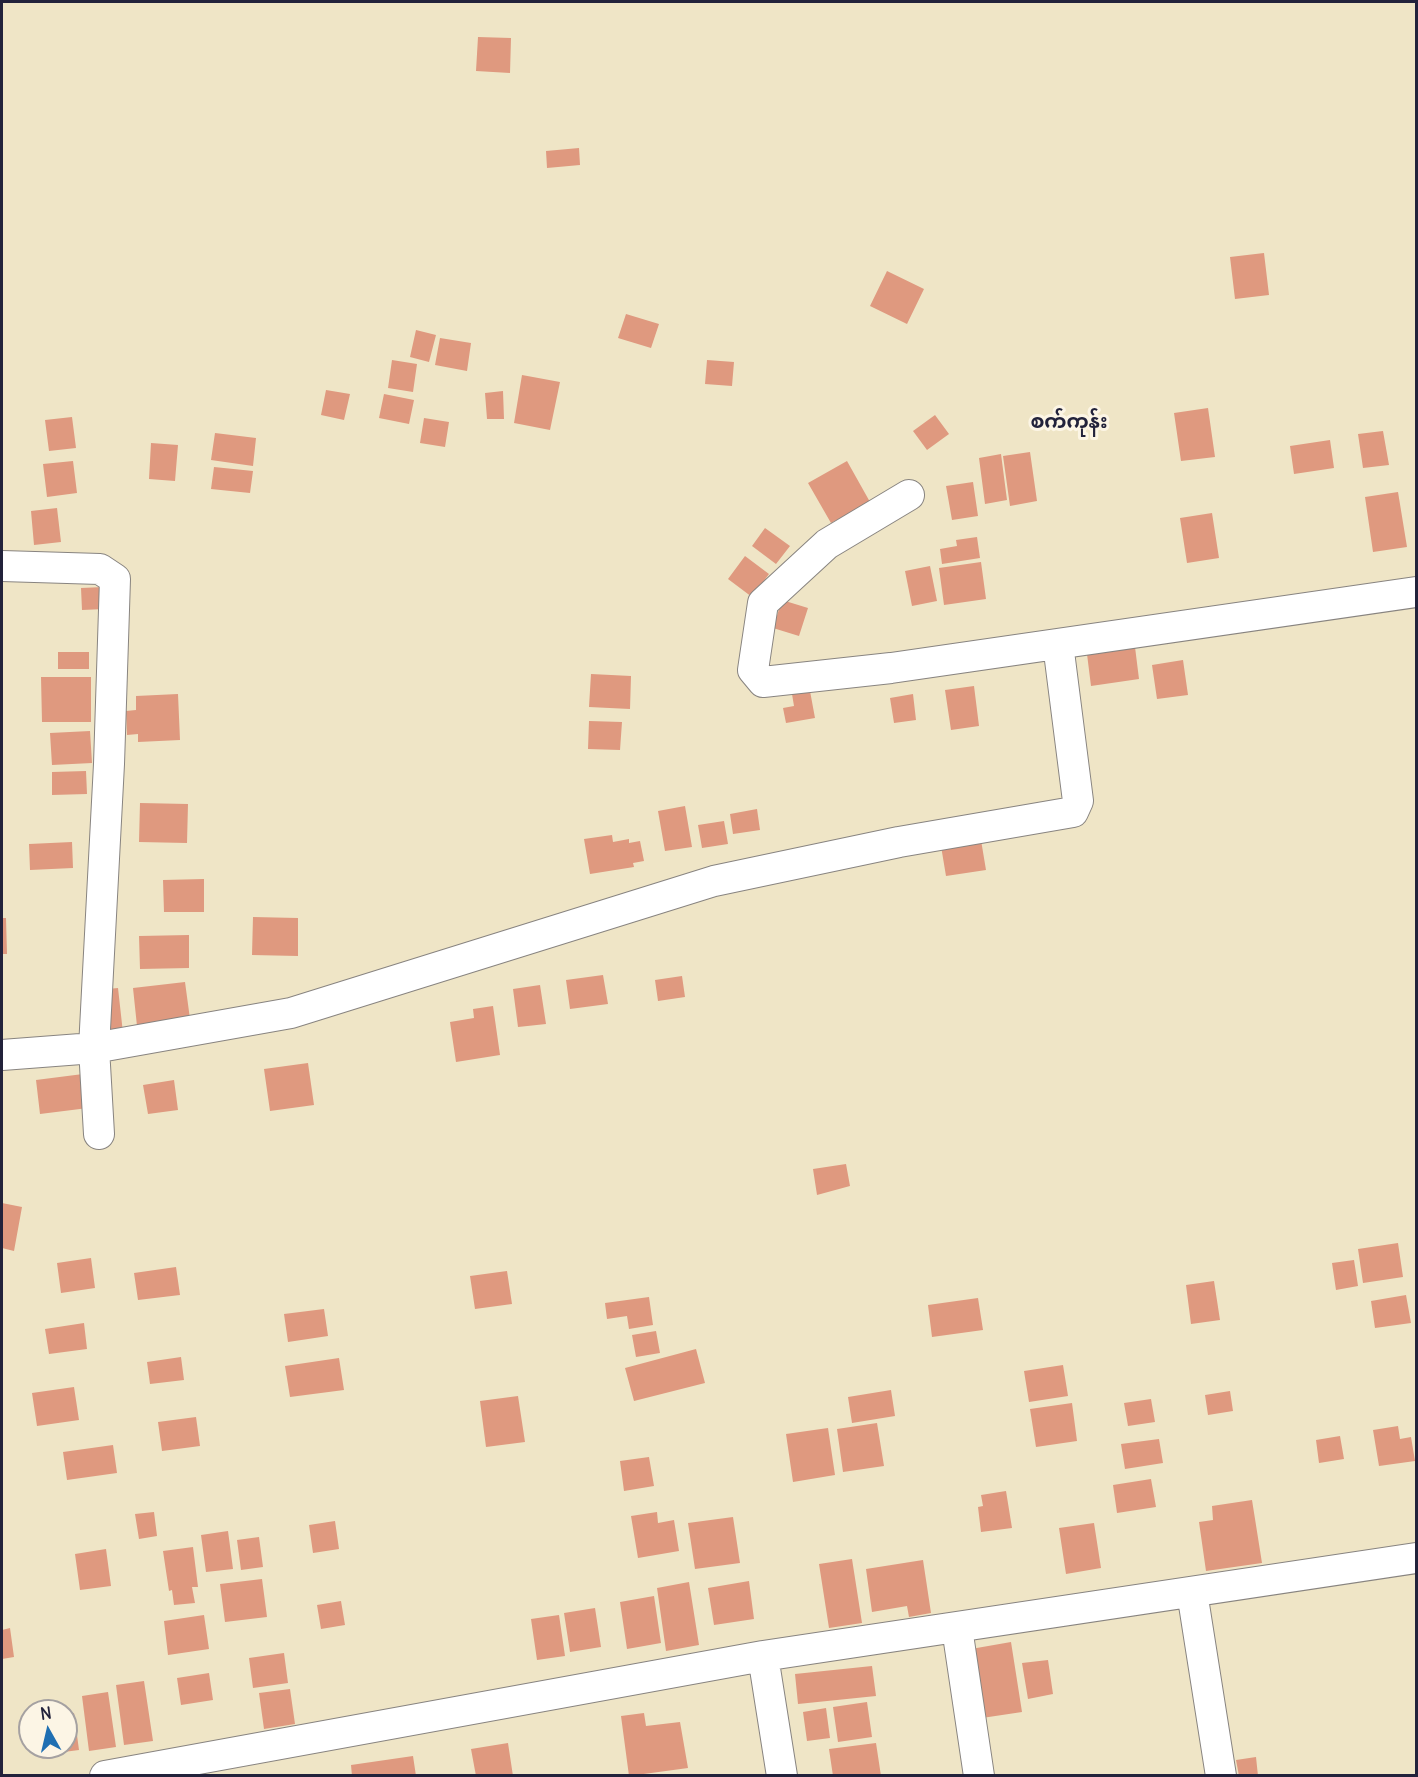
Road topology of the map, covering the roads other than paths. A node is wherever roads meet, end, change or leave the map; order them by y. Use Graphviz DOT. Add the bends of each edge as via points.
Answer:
graph roads {
  1 [pos="909,495"];
  2 [pos="2,566"];
  3 [pos="1416,592"];
  4 [pos="1058,645"];
  5 [pos="94,1048"];
  6 [pos="2,1055"];
  7 [pos="99,1134"];
  8 [pos="1416,1558"];
  9 [pos="1192,1592"];
  10 [pos="957,1628"];
  11 [pos="763,1656"];
  12 [pos="105,1776"];
  13 [pos="782,1776"];
  14 [pos="979,1776"];
  15 [pos="1221,1776"];
  1 -- 4 [label="street" via="827,544 763,603 753,670 763,682"];
  2 -- 5 [label="street" via="100,569 115,579"];
  3 -- 4 [label="street"];
  4 -- 5 [label="street" via="1078,801 1073,812 899,842 714,881 291,1013"];
  5 -- 6 [label="street"];
  5 -- 7 [label="street"];
  8 -- 9 [label="street"];
  9 -- 10 [label="street"];
  9 -- 15 [label="street"];
  10 -- 11 [label="street"];
  10 -- 14 [label="street"];
  11 -- 12 [label="street"];
  11 -- 13 [label="street"];
}
